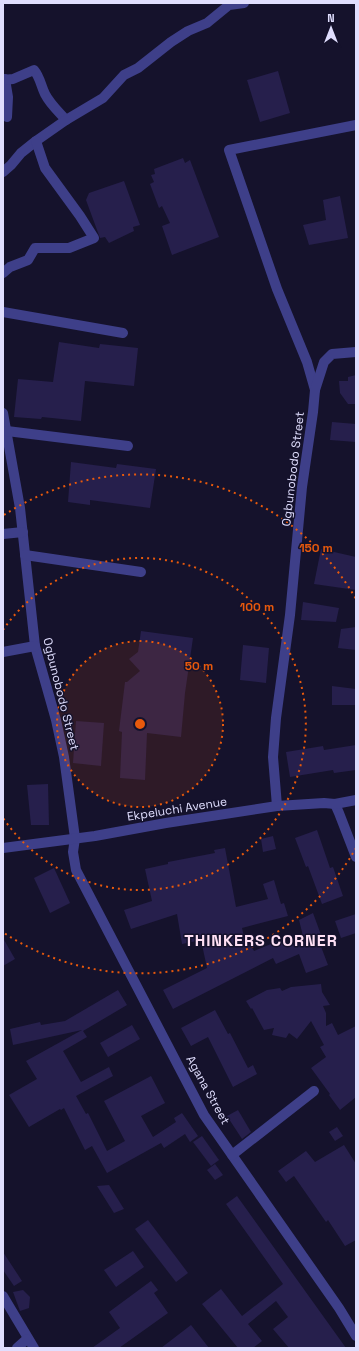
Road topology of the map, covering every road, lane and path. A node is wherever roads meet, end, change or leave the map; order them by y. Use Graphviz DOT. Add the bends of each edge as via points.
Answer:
graph roads {
  1 [pos="244,3"];
  2 [pos="4,80"];
  3 [pos="7,116"];
  4 [pos="66,120"];
  5 [pos="356,125"];
  6 [pos="36,140"];
  7 [pos="3,172"];
  8 [pos="3,273"];
  9 [pos="3,312"];
  10 [pos="123,334"];
  11 [pos="356,352"];
  12 [pos="315,390"];
  13 [pos="3,413"];
  14 [pos="7,431"];
  15 [pos="128,446"];
  16 [pos="23,532"];
  17 [pos="3,534"];
  18 [pos="25,555"];
  19 [pos="141,572"];
  20 [pos="35,646"];
  21 [pos="3,652"];
  22 [pos="356,800"];
  23 [pos="335,804"];
  24 [pos="277,806"];
  25 [pos="75,838"];
  26 [pos="3,848"];
  27 [pos="356,858"];
  28 [pos="314,1091"];
  29 [pos="232,1155"];
  30 [pos="3,1296"];
  31 [pos="356,1336"];
  32 [pos="28,1339"];
  33 [pos="17,1348"];
  34 [pos="34,1348"];
  1 -- 4 [label="street" via="229,5 207,23 171,42 138,68 124,75 103,98"];
  2 -- 3 [label="street" via="8,97"];
  2 -- 4 [label="street" via="34,70 45,94"];
  4 -- 6 [label="street"];
  5 -- 12 [label="street" via="229,150"];
  6 -- 7 [label="street"];
  6 -- 8 [label="street" via="45,168 94,238 69,248 35,248 28,260 10,267"];
  9 -- 10 [label="street"];
  11 -- 12 [label="street, Ogbunobodo Street" via="332,354 324,362"];
  12 -- 24 [label="street, Ogbunobodo Street" via="276,718 273,757"];
  13 -- 14 [label="street, Ogbunobodo Street"];
  14 -- 15 [label="street"];
  14 -- 16 [label="street, Ogbunobodo Street"];
  16 -- 17 [label="street"];
  16 -- 18 [label="street, Ogbunobodo Street"];
  18 -- 19 [label="street"];
  18 -- 20 [label="street, Ogbunobodo Street"];
  20 -- 21 [label="street"];
  20 -- 25 [label="street, Ogbunobodo Street" via="64,757"];
  22 -- 23 [label="street, Ekpeluchi Avenue"];
  23 -- 24 [label="street, Ekpeluchi Avenue"];
  23 -- 27 [label="street"];
  24 -- 25 [label="street, Ekpeluchi Avenue"];
  25 -- 26 [label="street, Ekpeluchi Avenue"];
  25 -- 29 [label="street, Agana Street" via="73,852 76,870 204,1115"];
  28 -- 29 [label="street"];
  29 -- 31 [label="street, Agana Street"];
  30 -- 32 [label="street"];
  32 -- 33 [label="street"];
  32 -- 34 [label="street"];
}
